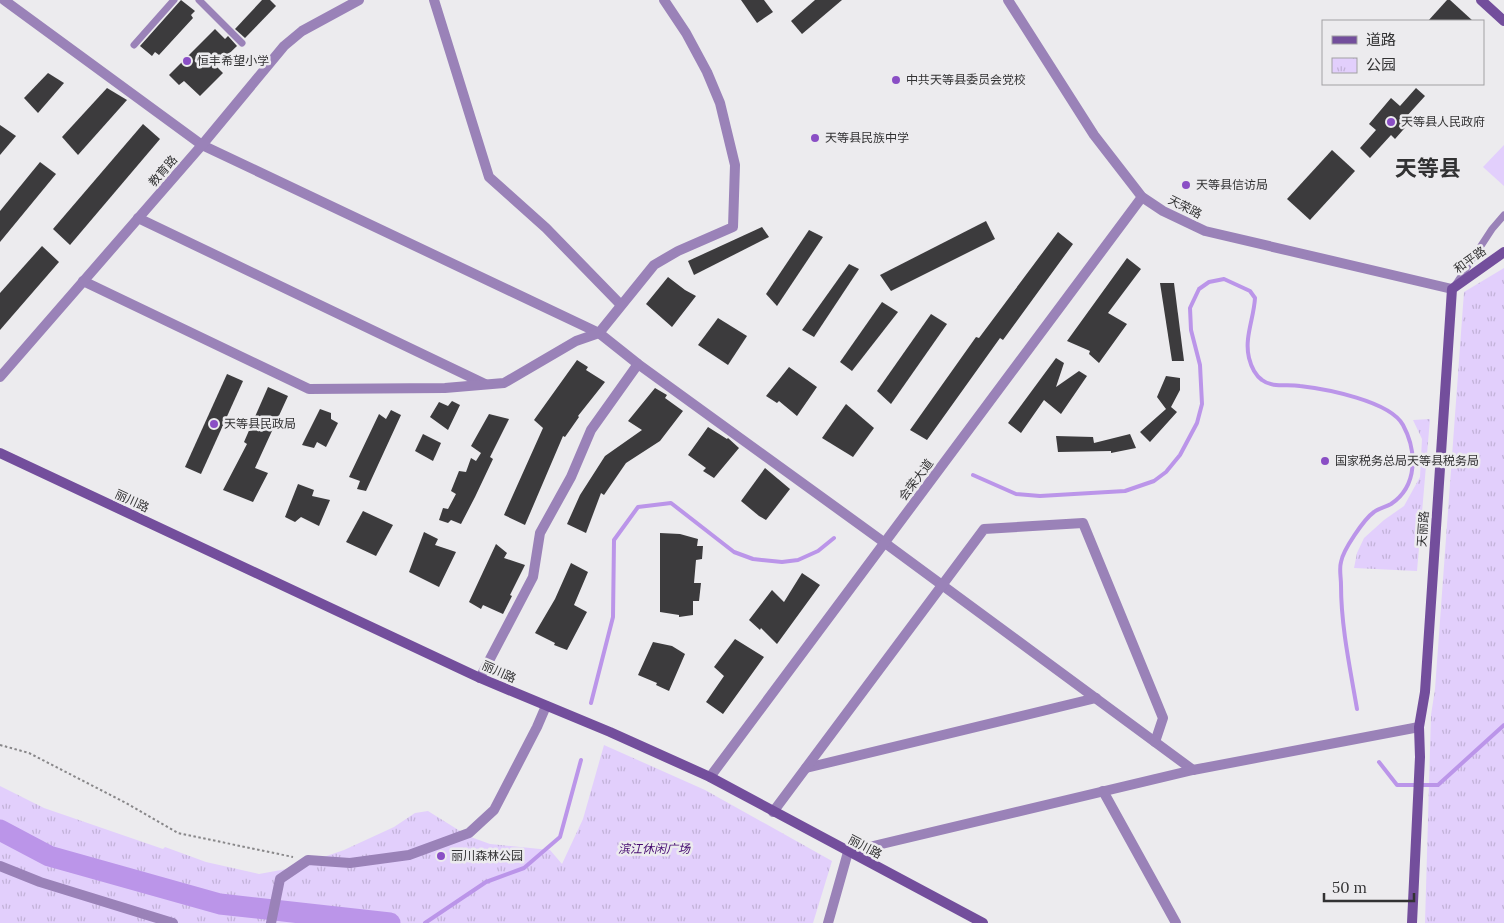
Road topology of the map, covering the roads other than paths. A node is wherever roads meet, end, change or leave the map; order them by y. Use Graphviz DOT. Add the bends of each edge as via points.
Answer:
graph roads {
  1 [pos="4,0"];
  2 [pos="174,0"];
  3 [pos="199,0"];
  4 [pos="359,0"];
  5 [pos="434,0"];
  6 [pos="664,0"];
  7 [pos="1008,0"];
  8 [pos="1481,0"];
  9 [pos="1504,21"];
  10 [pos="242,43"];
  11 [pos="134,44"];
  12 [pos="202,145"];
  13 [pos="1142,197"];
  14 [pos="1504,215"];
  15 [pos="138,218"];
  16 [pos="1504,252"];
  17 [pos="83,281"];
  18 [pos="1452,289"];
  19 [pos="622,305"];
  20 [pos="598,333"];
  21 [pos="638,364"];
  22 [pos="0,377"];
  23 [pos="486,384"];
  24 [pos="0,453"];
  25 [pos="885,543"];
  26 [pos="942,585"];
  27 [pos="480,678"];
  28 [pos="1096,698"];
  29 [pos="546,706"];
  30 [pos="1419,727"];
  31 [pos="1155,742"];
  32 [pos="806,768"];
  33 [pos="1193,770"];
  34 [pos="710,777"];
  35 [pos="1103,791"];
  36 [pos="773,812"];
  37 [pos="848,852"];
  38 [pos="0,866"];
  39 [pos="173,923"];
  40 [pos="271,923"];
  41 [pos="828,923"];
  42 [pos="983,923"];
  43 [pos="1176,923"];
  44 [pos="1412,923"];
  1 -- 12 [label="street"];
  2 -- 11 [label="lane"];
  3 -- 10 [label="lane"];
  4 -- 12 [label="street, 教育路" via="302,30 284,46"];
  5 -- 19 [label="street" via="488,177 546,228"];
  6 -- 19 [label="street" via="686,33 720,103 734,165 733,227 654,265"];
  7 -- 13 [label="street, 天荣路" via="1094,135"];
  8 -- 9 [label="main road"];
  12 -- 15 [label="street, 教育路"];
  12 -- 20 [label="street"];
  13 -- 18 [label="street, 天荣路" via="1205,231"];
  13 -- 25 [label="street, 会荣大道"];
  14 -- 18 [label="lane"];
  15 -- 17 [label="street, 教育路"];
  15 -- 23 [label="street"];
  16 -- 18 [label="main road, 和平路"];
  17 -- 22 [label="street, 教育路"];
  17 -- 23 [label="street" via="309,389 444,388"];
  18 -- 30 [label="main road, 天丽路" via="1426,683"];
  19 -- 20 [label="street"];
  20 -- 21 [label="street"];
  20 -- 23 [label="street" via="576,341 504,383"];
  21 -- 25 [label="street"];
  21 -- 27 [label="street" via="591,430 571,477 540,533 533,577"];
  24 -- 27 [label="main road, 丽川路"];
  25 -- 26 [label="street"];
  25 -- 34 [label="street, 会荣大道"];
  26 -- 28 [label="street"];
  26 -- 31 [label="street" via="984,529 1083,523 1163,718"];
  26 -- 32 [label="street"];
  27 -- 29 [label="main road, 丽川路"];
  28 -- 31 [label="street"];
  28 -- 32 [label="street"];
  29 -- 34 [label="main road, 丽川路"];
  29 -- 40 [label="street" via="494,810 469,833 408,855 350,862 308,860 280,878"];
  30 -- 33 [label="street"];
  30 -- 44 [label="main road, 天丽路"];
  31 -- 33 [label="street"];
  32 -- 36 [label="street"];
  33 -- 35 [label="street"];
  34 -- 36 [label="main road, 丽川路"];
  35 -- 37 [label="street"];
  35 -- 43 [label="street"];
  36 -- 37 [label="main road, 丽川路"];
  37 -- 41 [label="street"];
  37 -- 42 [label="main road, 丽川路"];
  38 -- 39 [label="street" via="40,882"];
}
